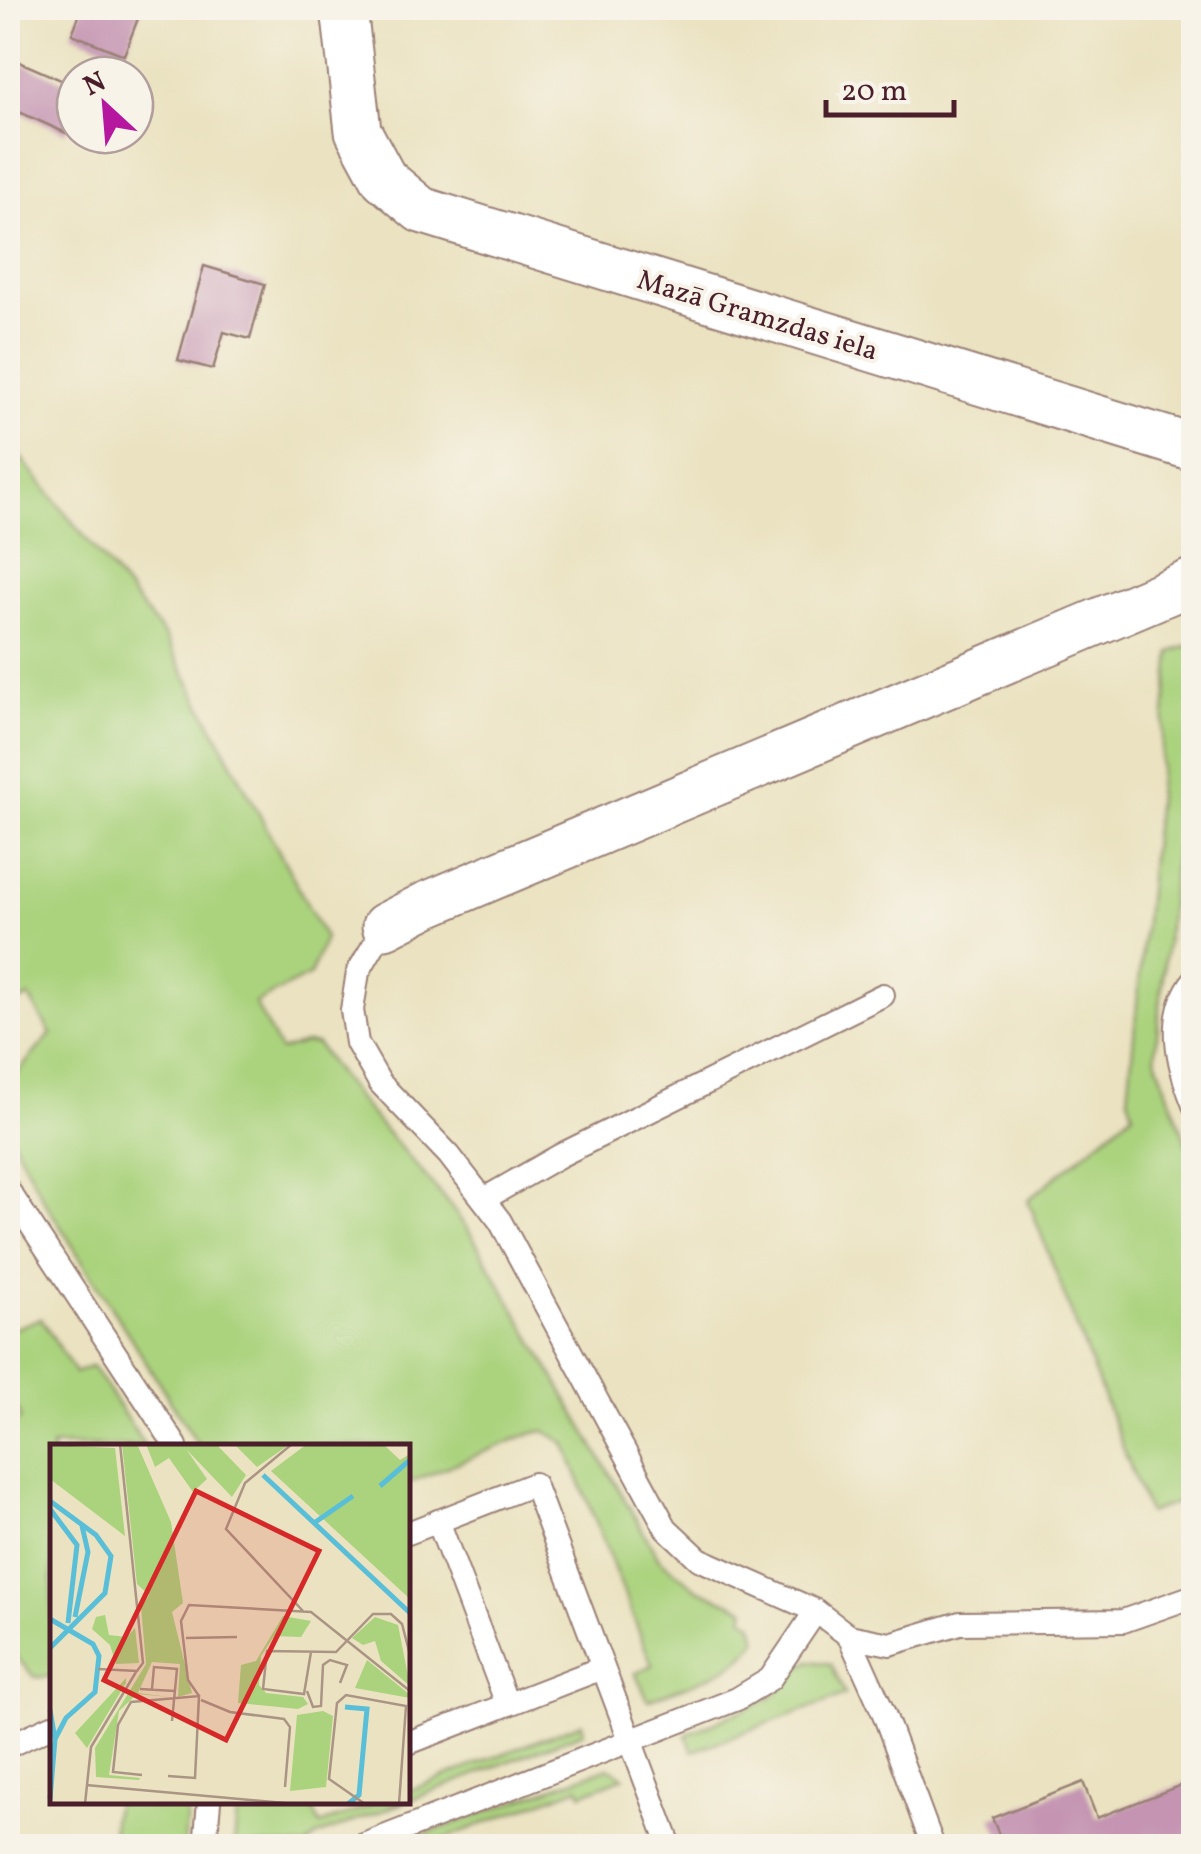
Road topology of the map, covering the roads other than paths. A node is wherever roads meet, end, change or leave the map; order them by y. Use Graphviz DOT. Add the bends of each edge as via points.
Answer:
graph roads {
  1 [pos="344,8"];
  2 [pos="1194,448"];
  3 [pos="1194,582"];
  4 [pos="385,926"];
  5 [pos="1194,980"];
  6 [pos="883,995"];
  7 [pos="1194,1105"];
  8 [pos="8,1190"];
  9 [pos="484,1199"];
  10 [pos="175,1444"];
  11 [pos="438,1521"];
  12 [pos="410,1532"];
  13 [pos="1194,1596"];
  14 [pos="816,1611"];
  15 [pos="849,1636"];
  16 [pos="602,1668"];
  17 [pos="507,1704"];
  18 [pos="50,1727"];
  19 [pos="410,1734"];
  20 [pos="630,1739"];
  21 [pos="8,1746"];
  22 [pos="209,1804"];
  23 [pos="205,1846"];
  24 [pos="360,1846"];
  25 [pos="670,1846"];
  26 [pos="933,1846"];
  1 -- 2 [label="street, Mazā Gramzdas iela" via="358,131 384,179 421,210"];
  3 -- 4 [label="street"];
  4 -- 9 [label="lane" via="358,972 352,1010 357,1044 380,1083"];
  5 -- 7 [label="lane" via="1183,993 1175,1041"];
  6 -- 9 [label="lane"];
  8 -- 10 [label="lane"];
  9 -- 14 [label="lane" via="666,1528 699,1559"];
  11 -- 12 [label="lane"];
  11 -- 16 [label="lane" via="534,1484"];
  11 -- 17 [label="lane"];
  13 -- 15 [label="lane" via="1123,1621 960,1623 890,1644"];
  14 -- 15 [label="lane"];
  14 -- 20 [label="lane" via="770,1679 737,1699"];
  15 -- 26 [label="lane"];
  16 -- 17 [label="lane"];
  16 -- 20 [label="lane"];
  17 -- 19 [label="lane"];
  18 -- 21 [label="lane"];
  20 -- 24 [label="lane"];
  20 -- 25 [label="lane"];
  22 -- 23 [label="lane"];
}
